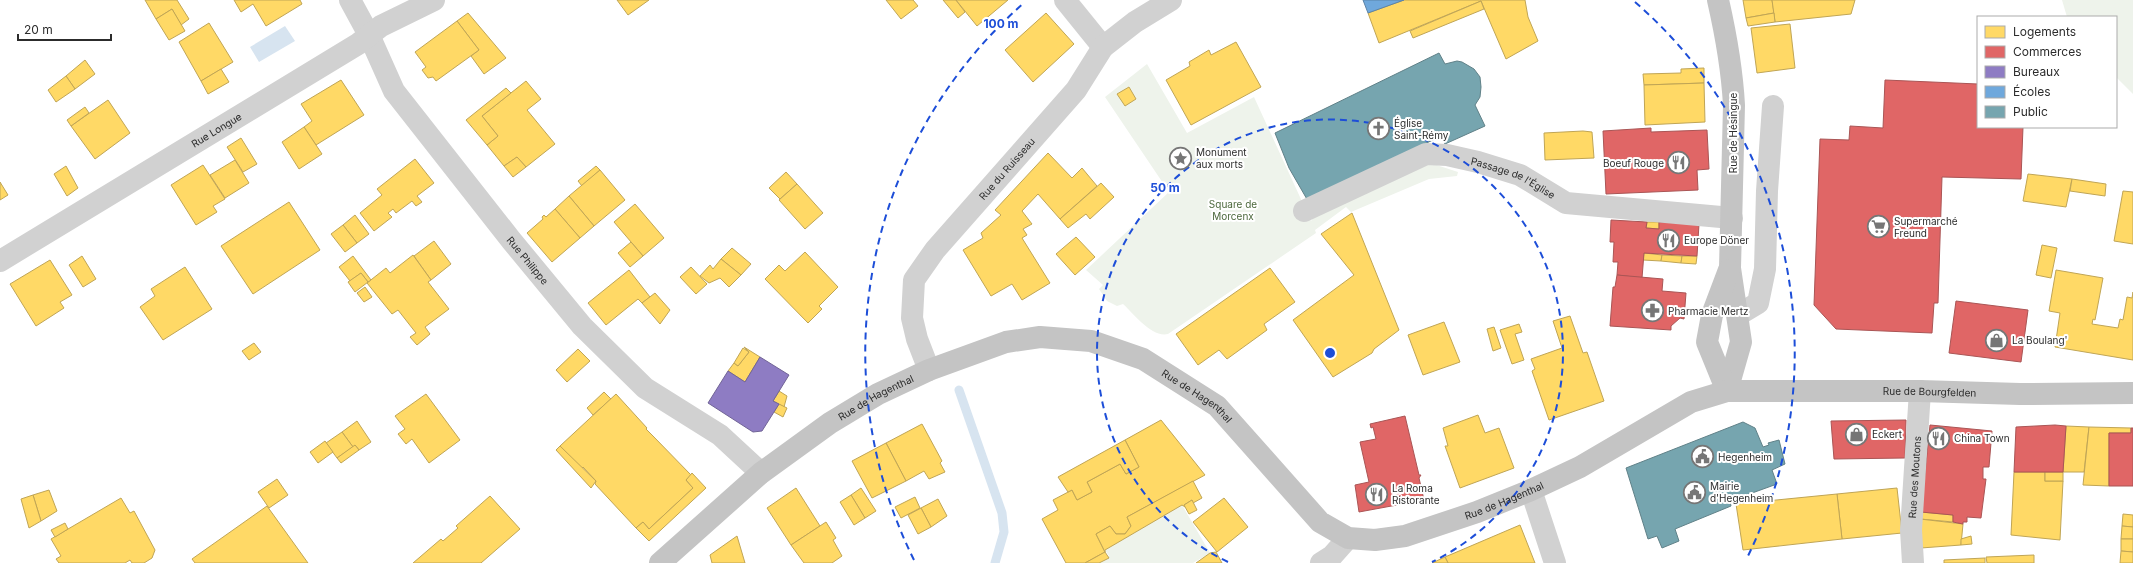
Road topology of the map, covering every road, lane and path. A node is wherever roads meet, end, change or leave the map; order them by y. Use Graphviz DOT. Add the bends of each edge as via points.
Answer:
graph roads {
  1 [pos="350,0"];
  2 [pos="434,0"];
  3 [pos="1064,0"];
  4 [pos="1171,0"];
  5 [pos="1718,0"];
  6 [pos="370,35"];
  7 [pos="1103,47"];
  8 [pos="1773,106"];
  9 [pos="1304,211"];
  10 [pos="1732,218"];
  11 [pos="0,261"];
  12 [pos="1730,268"];
  13 [pos="1738,315"];
  14 [pos="929,370"];
  15 [pos="1727,391"];
  16 [pos="1920,391"];
  17 [pos="2133,393"];
  18 [pos="761,473"];
  19 [pos="1532,490"];
  20 [pos="1348,538"];
  21 [pos="660,563"];
  22 [pos="1321,563"];
  23 [pos="1555,563"];
  24 [pos="1913,563"];
  1 -- 6 [label="street, Rue Philippe"];
  2 -- 6 [label="street, Rue Longue" via="381,26"];
  3 -- 7 [label="street"];
  4 -- 7 [label="street, Rue du Ruisseau" via="1135,22"];
  5 -- 10 [label="main road, Rue de Hésingue" via="1727,39 1732,80"];
  6 -- 11 [label="street, Rue Longue"];
  6 -- 18 [label="street, Rue Philippe" via="394,91 582,326 645,388 720,435"];
  7 -- 14 [label="street, Rue du Ruisseau" via="1076,90 935,250 914,280 912,318"];
  8 -- 13 [label="street" via="1765,269 1758,303"];
  9 -- 10 [label="street, Passage de l'Église" via="1426,154 1478,162 1520,175 1566,202"];
  10 -- 12 [label="main road, Rue de Hésingue"];
  12 -- 13 [label="main road, Rue de Hésingue"];
  12 -- 15 [label="main road, Rue de Hésingue" via="1712,315 1707,342"];
  13 -- 15 [label="main road, Rue de Hésingue" via="1741,342"];
  14 -- 18 [label="main road, Rue de Hagenthal" via="878,394 830,423"];
  14 -- 20 [label="main road, Rue de Hagenthal" via="1006,342 1040,336 1091,341 1142,359 1217,406 1320,522"];
  15 -- 16 [label="main road, Rue de Bourgfelden"];
  15 -- 19 [label="main road, Rue de Hagenthal" via="1691,402 1580,467"];
  16 -- 17 [label="main road, Rue de Bourgfelden" via="2020,394"];
  16 -- 24 [label="street, Rue des Moutons" via="1911,530"];
  18 -- 21 [label="main road, Rue de Hagenthal"];
  19 -- 20 [label="main road, Rue de Hagenthal" via="1405,536 1375,540"];
  19 -- 23 [label="street"];
  20 -- 22 [label="street" via="1332,556"];
}
